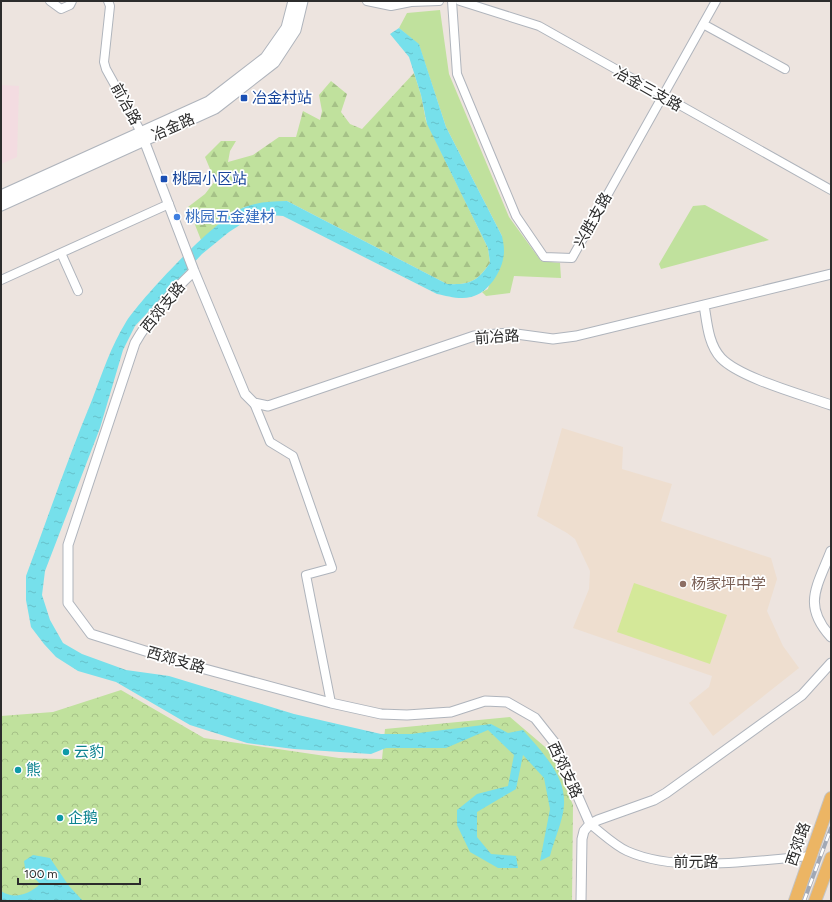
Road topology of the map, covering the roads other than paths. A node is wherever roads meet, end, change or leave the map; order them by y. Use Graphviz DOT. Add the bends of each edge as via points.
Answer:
graph roads {
  1 [pos="50,1"];
  2 [pos="72,1"];
  3 [pos="108,1"];
  4 [pos="294,1"];
  5 [pos="302,1"];
  6 [pos="367,1"];
  7 [pos="438,1"];
  8 [pos="452,1"];
  9 [pos="460,1"];
  10 [pos="716,1"];
  11 [pos="703,24"];
  12 [pos="785,69"];
  13 [pos="662,97"];
  14 [pos="142,136"];
  15 [pos="831,190"];
  16 [pos="1,196"];
  17 [pos="169,204"];
  18 [pos="1,205"];
  19 [pos="61,253"];
  20 [pos="194,271"];
  21 [pos="831,274"];
  22 [pos="1,280"];
  23 [pos="78,291"];
  24 [pos="704,305"];
  25 [pos="254,403"];
  26 [pos="831,406"];
  27 [pos="831,551"];
  28 [pos="831,637"];
  29 [pos="831,663"];
  30 [pos="331,703"];
  31 [pos="831,798"];
  32 [pos="590,824"];
  33 [pos="811,856"];
  34 [pos="831,858"];
  35 [pos="581,901"];
  36 [pos="795,901"];
  37 [pos="815,901"];
  1 -- 2 [label="street" via="61,9"];
  3 -- 14 [label="street, 前冶路" via="110,6 104,62"];
  4 -- 14 [label="main road, 冶金路" via="287,28 266,58 209,102"];
  5 -- 14 [label="main road, 冶金路" via="295,30 274,62 214,108"];
  6 -- 7 [label="street" via="391,6"];
  8 -- 13 [label="street, 兴胜支路" via="457,74 516,216 544,257 572,258"];
  9 -- 13 [label="street, 冶金三支路" via="539,26"];
  10 -- 11 [label="street, 兴胜支路"];
  11 -- 12 [label="street"];
  11 -- 13 [label="street, 兴胜支路"];
  13 -- 15 [label="street, 冶金三支路"];
  14 -- 16 [label="main road, 冶金路"];
  14 -- 17 [label="street, 前冶路"];
  14 -- 18 [label="main road, 冶金路"];
  17 -- 19 [label="street"];
  17 -- 20 [label="street, 前冶路"];
  19 -- 22 [label="street"];
  19 -- 23 [label="street"];
  20 -- 25 [label="street, 前冶路" via="246,394"];
  20 -- 30 [label="street, 西郊支路" via="164,301 135,343 68,545 68,603 91,634 190,665"];
  21 -- 24 [label="street, 前冶路"];
  24 -- 25 [label="street, 前冶路" via="576,336 553,339 509,334 474,336 268,406"];
  24 -- 26 [label="street" via="710,339 720,357 737,370"];
  25 -- 30 [label="street" via="270,442 293,456 332,568 306,575"];
  27 -- 28 [label="street" via="815,592 814,610 819,624"];
  29 -- 32 [label="street" via="802,695 666,793"];
  30 -- 32 [label="street, 西郊支路" via="381,714 407,715 451,712 485,701 507,702 535,718 554,742"];
  31 -- 33 [label="main road, 西郊路"];
  32 -- 33 [label="street, 前元路" via="627,851 665,862 706,864"];
  32 -- 35 [label="street" via="582,839"];
  33 -- 36 [label="main road, 西郊路"];
  34 -- 37 [label="main road"];
}
